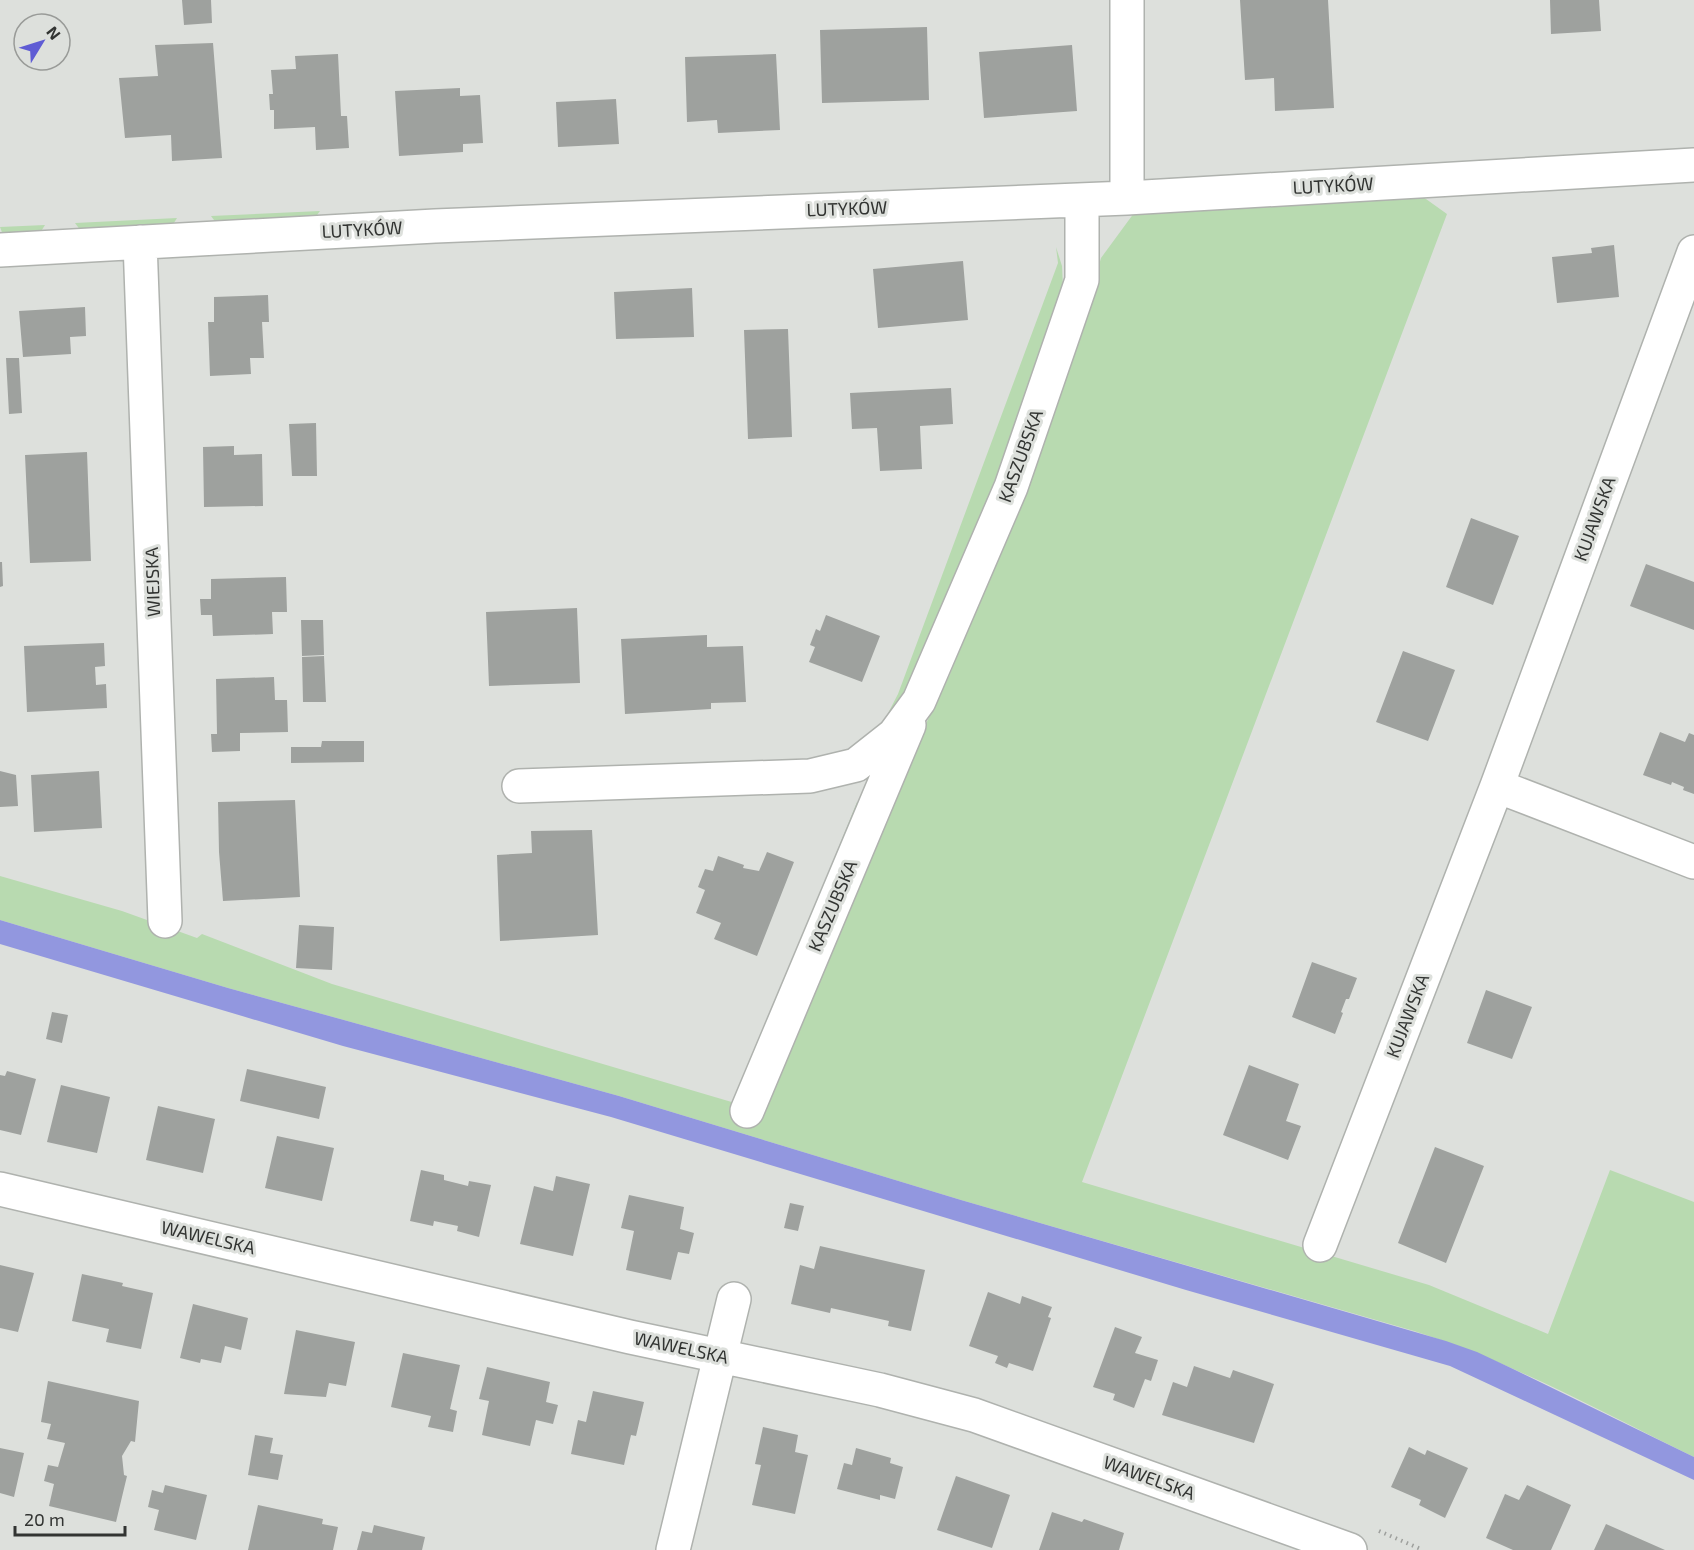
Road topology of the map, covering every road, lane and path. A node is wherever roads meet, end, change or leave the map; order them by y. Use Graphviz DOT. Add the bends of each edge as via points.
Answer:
graph roads {
  1 [pos="1127,0"];
  2 [pos="1694,165"];
  3 [pos="1127,198"];
  4 [pos="1082,200"];
  5 [pos="140,242"];
  6 [pos="0,250"];
  7 [pos="1694,252"];
  8 [pos="919,701"];
  9 [pos="519,786"];
  10 [pos="1497,786"];
  11 [pos="1694,862"];
  12 [pos="165,921"];
  13 [pos="747,1111"];
  14 [pos="0,1189"];
  15 [pos="1320,1245"];
  16 [pos="734,1299"];
  17 [pos="719,1357"];
  18 [pos="673,1550"];
  19 [pos="1350,1550"];
  1 -- 3 [label="street"];
  2 -- 3 [label="street, LUTYKÓW"];
  3 -- 4 [label="street, LUTYKÓW"];
  4 -- 5 [label="street, LUTYKÓW"];
  4 -- 8 [label="street, KASZUBSKA" via="1082,280 1011,487"];
  5 -- 6 [label="street, LUTYKÓW"];
  5 -- 12 [label="street, WIEJSKA"];
  7 -- 10 [label="street, KUJAWSKA"];
  8 -- 9 [label="street, KASZUBSKA" via="894,735 856,765 810,776"];
  8 -- 13 [label="street, KASZUBSKA"];
  10 -- 11 [label="street"];
  10 -- 15 [label="street, KUJAWSKA"];
  14 -- 17 [label="street, WAWELSKA"];
  16 -- 17 [label="street"];
  17 -- 18 [label="street"];
  17 -- 19 [label="street, WAWELSKA" via="880,1390 974,1415"];
}
